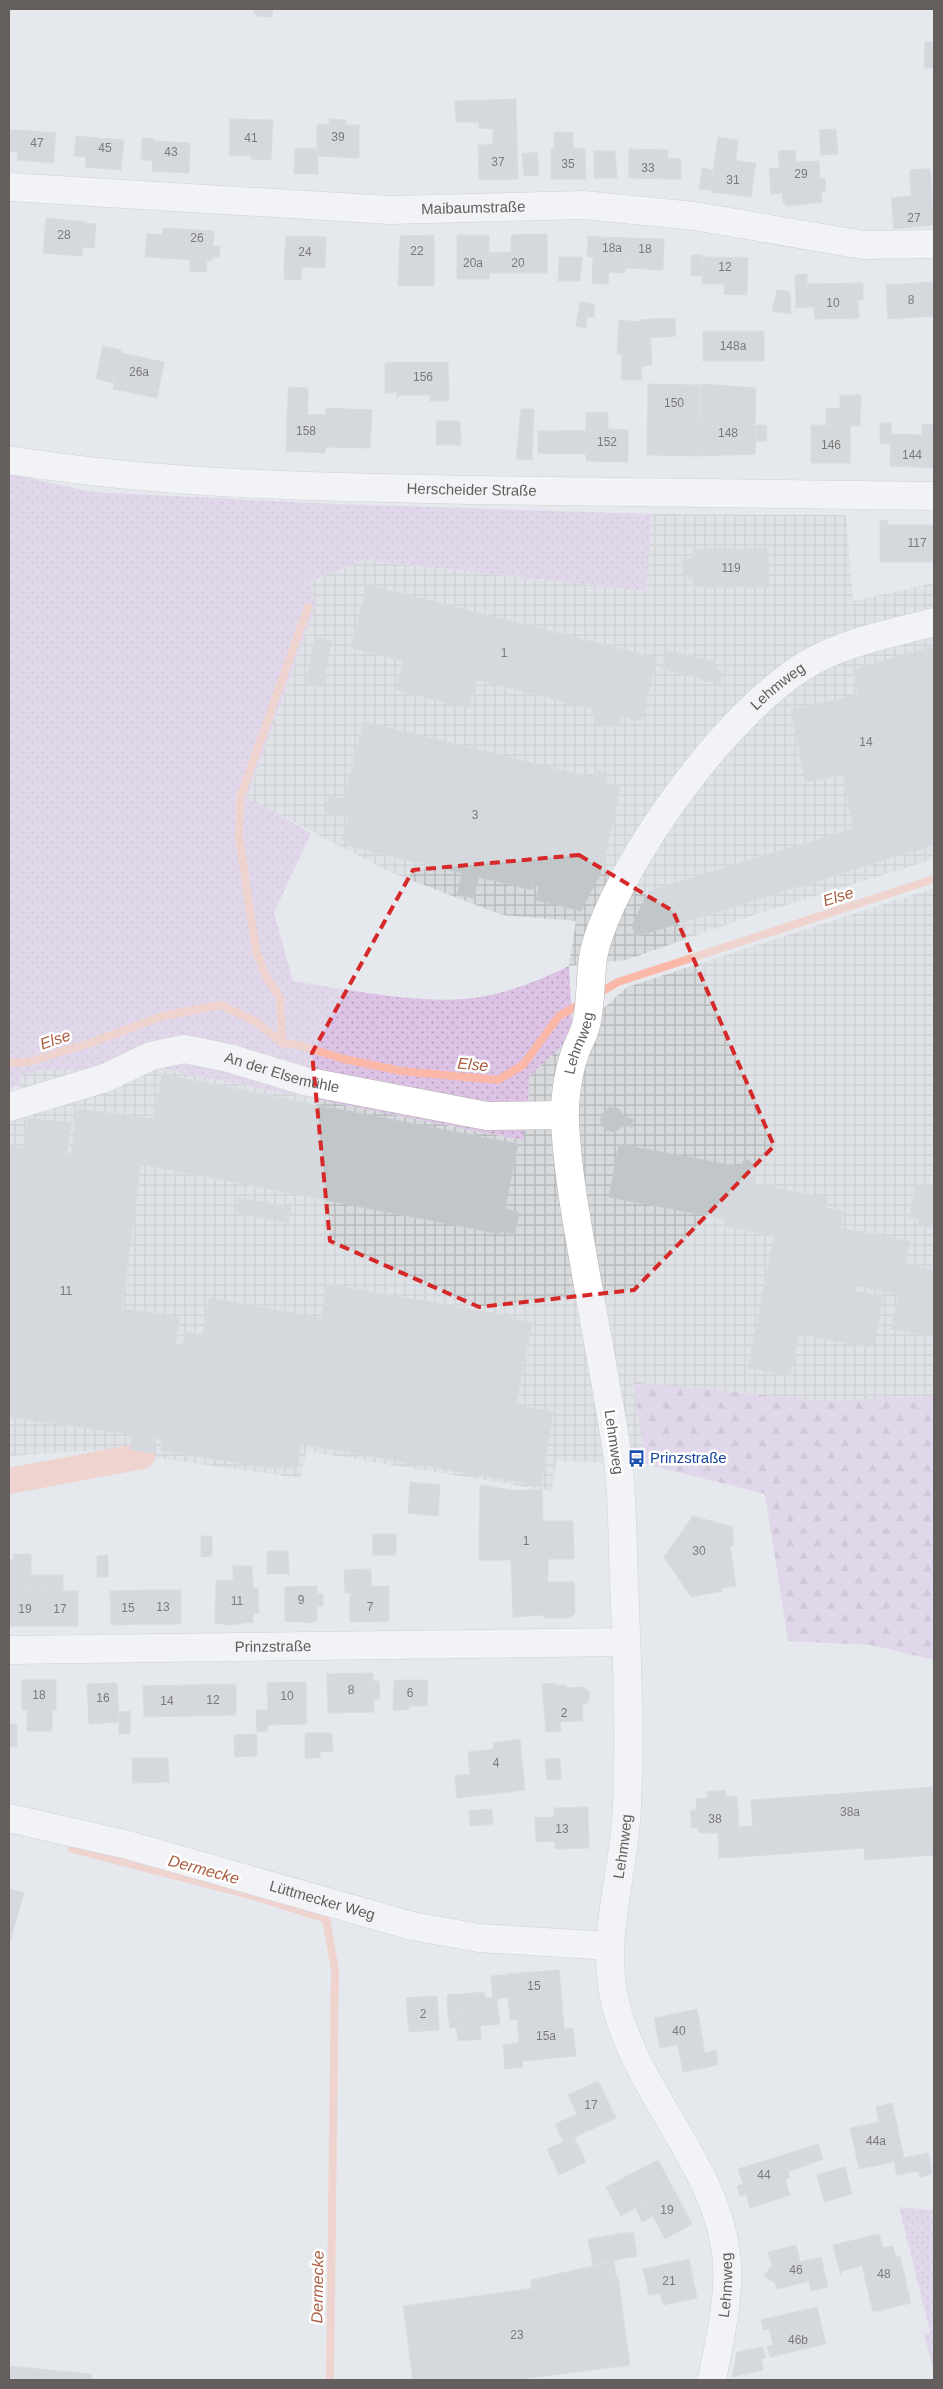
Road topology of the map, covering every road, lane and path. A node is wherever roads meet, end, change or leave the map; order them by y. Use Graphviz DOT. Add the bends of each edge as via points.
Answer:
graph roads {
  1 [pos="9,188"];
  2 [pos="934,244"];
  3 [pos="9,460"];
  4 [pos="934,496"];
  5 [pos="934,622"];
  6 [pos="9,1107"];
  7 [pos="564,1115"];
  8 [pos="626,1642"];
  9 [pos="9,1650"];
  10 [pos="9,1818"];
  11 [pos="610,1936"];
  12 [pos="712,2380"];
  1 -- 2 [label="street, Maibaumstraße" via="390,210 583,205 694,216 863,245"];
  3 -- 4 [label="street, Herscheider Straße" via="160,478 278,486"];
  5 -- 7 [label="street, Lehmweg" via="844,646 804,666 728,733 684,786 644,844 599,934 586,1026 572,1057"];
  6 -- 7 [label="street, An der Elsemühle" via="105,1078 151,1056 184,1049 229,1058 304,1081 478,1114"];
  7 -- 8 [label="street, Lehmweg" via="573,1200 618,1459"];
  8 -- 9 [label="street, Prinzstraße"];
  8 -- 11 [label="street, Lehmweg" via="627,1810"];
  10 -- 11 [label="street, Lüttmecker Weg" via="128,1845 412,1926 479,1938"];
  11 -- 12 [label="street, Lehmweg" via="612,1989 624,2034 701,2180 714,2207 722,2236 726,2262 725,2310"];
}
